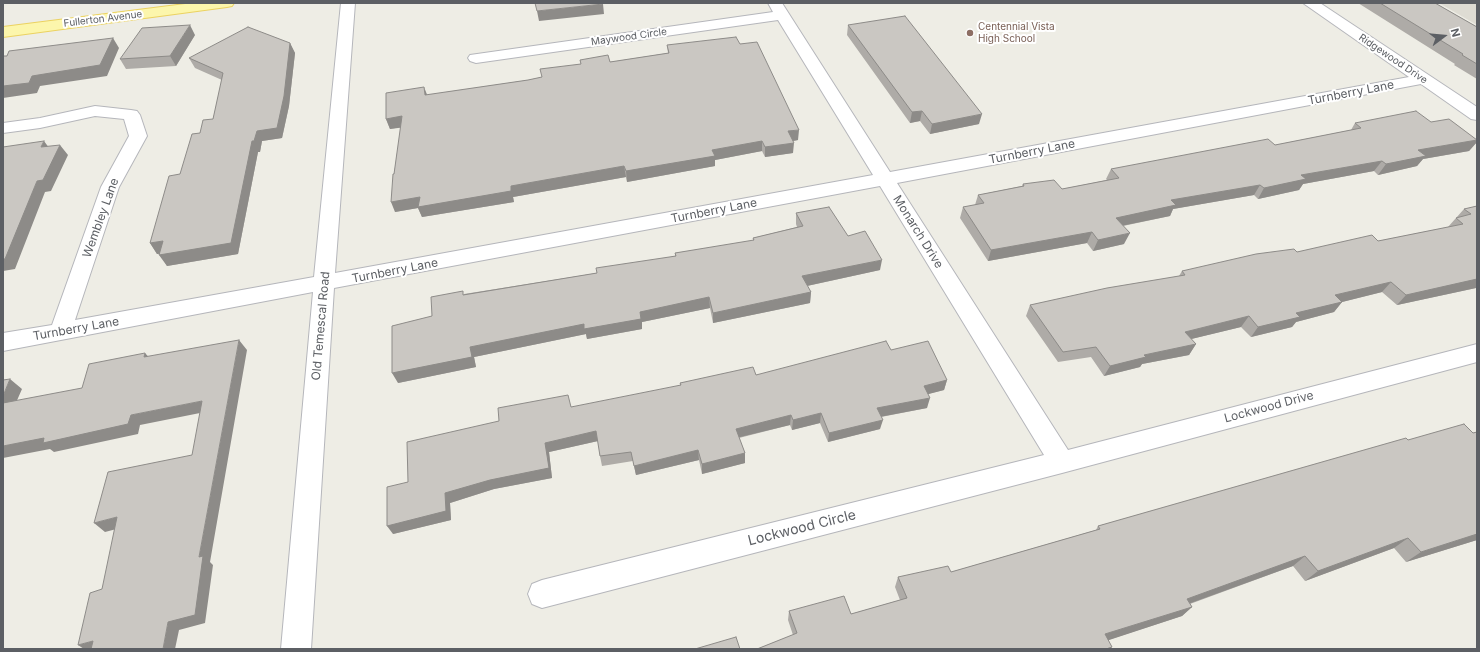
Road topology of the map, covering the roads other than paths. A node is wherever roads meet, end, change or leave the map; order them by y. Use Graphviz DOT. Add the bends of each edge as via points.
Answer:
graph roads {
  1 [pos="226,3"];
  2 [pos="348,3"];
  3 [pos="1310,3"];
  4 [pos="779,9"];
  5 [pos="3,32"];
  6 [pos="476,58"];
  7 [pos="1424,79"];
  8 [pos="1477,115"];
  9 [pos="3,128"];
  10 [pos="885,180"];
  11 [pos="324,284"];
  12 [pos="60,332"];
  13 [pos="3,342"];
  14 [pos="1477,353"];
  15 [pos="1062,462"];
  16 [pos="542,594"];
  17 [pos="296,649"];
  1 -- 5 [label="main road, Fullerton Avenue"];
  2 -- 11 [label="street, Old Temescal Road"];
  3 -- 7 [label="street, Ridgewood Drive"];
  4 -- 6 [label="street, Maywood Circle"];
  4 -- 10 [label="street, Monarch Drive"];
  7 -- 8 [label="street, Ridgewood Drive"];
  7 -- 10 [label="street, Turnberry Lane"];
  9 -- 12 [label="street, Wembley Lane" via="95,112 131,115 138,136 110,187"];
  10 -- 11 [label="street, Turnberry Lane"];
  10 -- 15 [label="street, Monarch Drive"];
  11 -- 12 [label="street, Turnberry Lane"];
  11 -- 17 [label="street, Old Temescal Road"];
  12 -- 13 [label="street, Turnberry Lane"];
  14 -- 15 [label="street, Lockwood Drive"];
  15 -- 16 [label="street, Lockwood Circle"];
}
